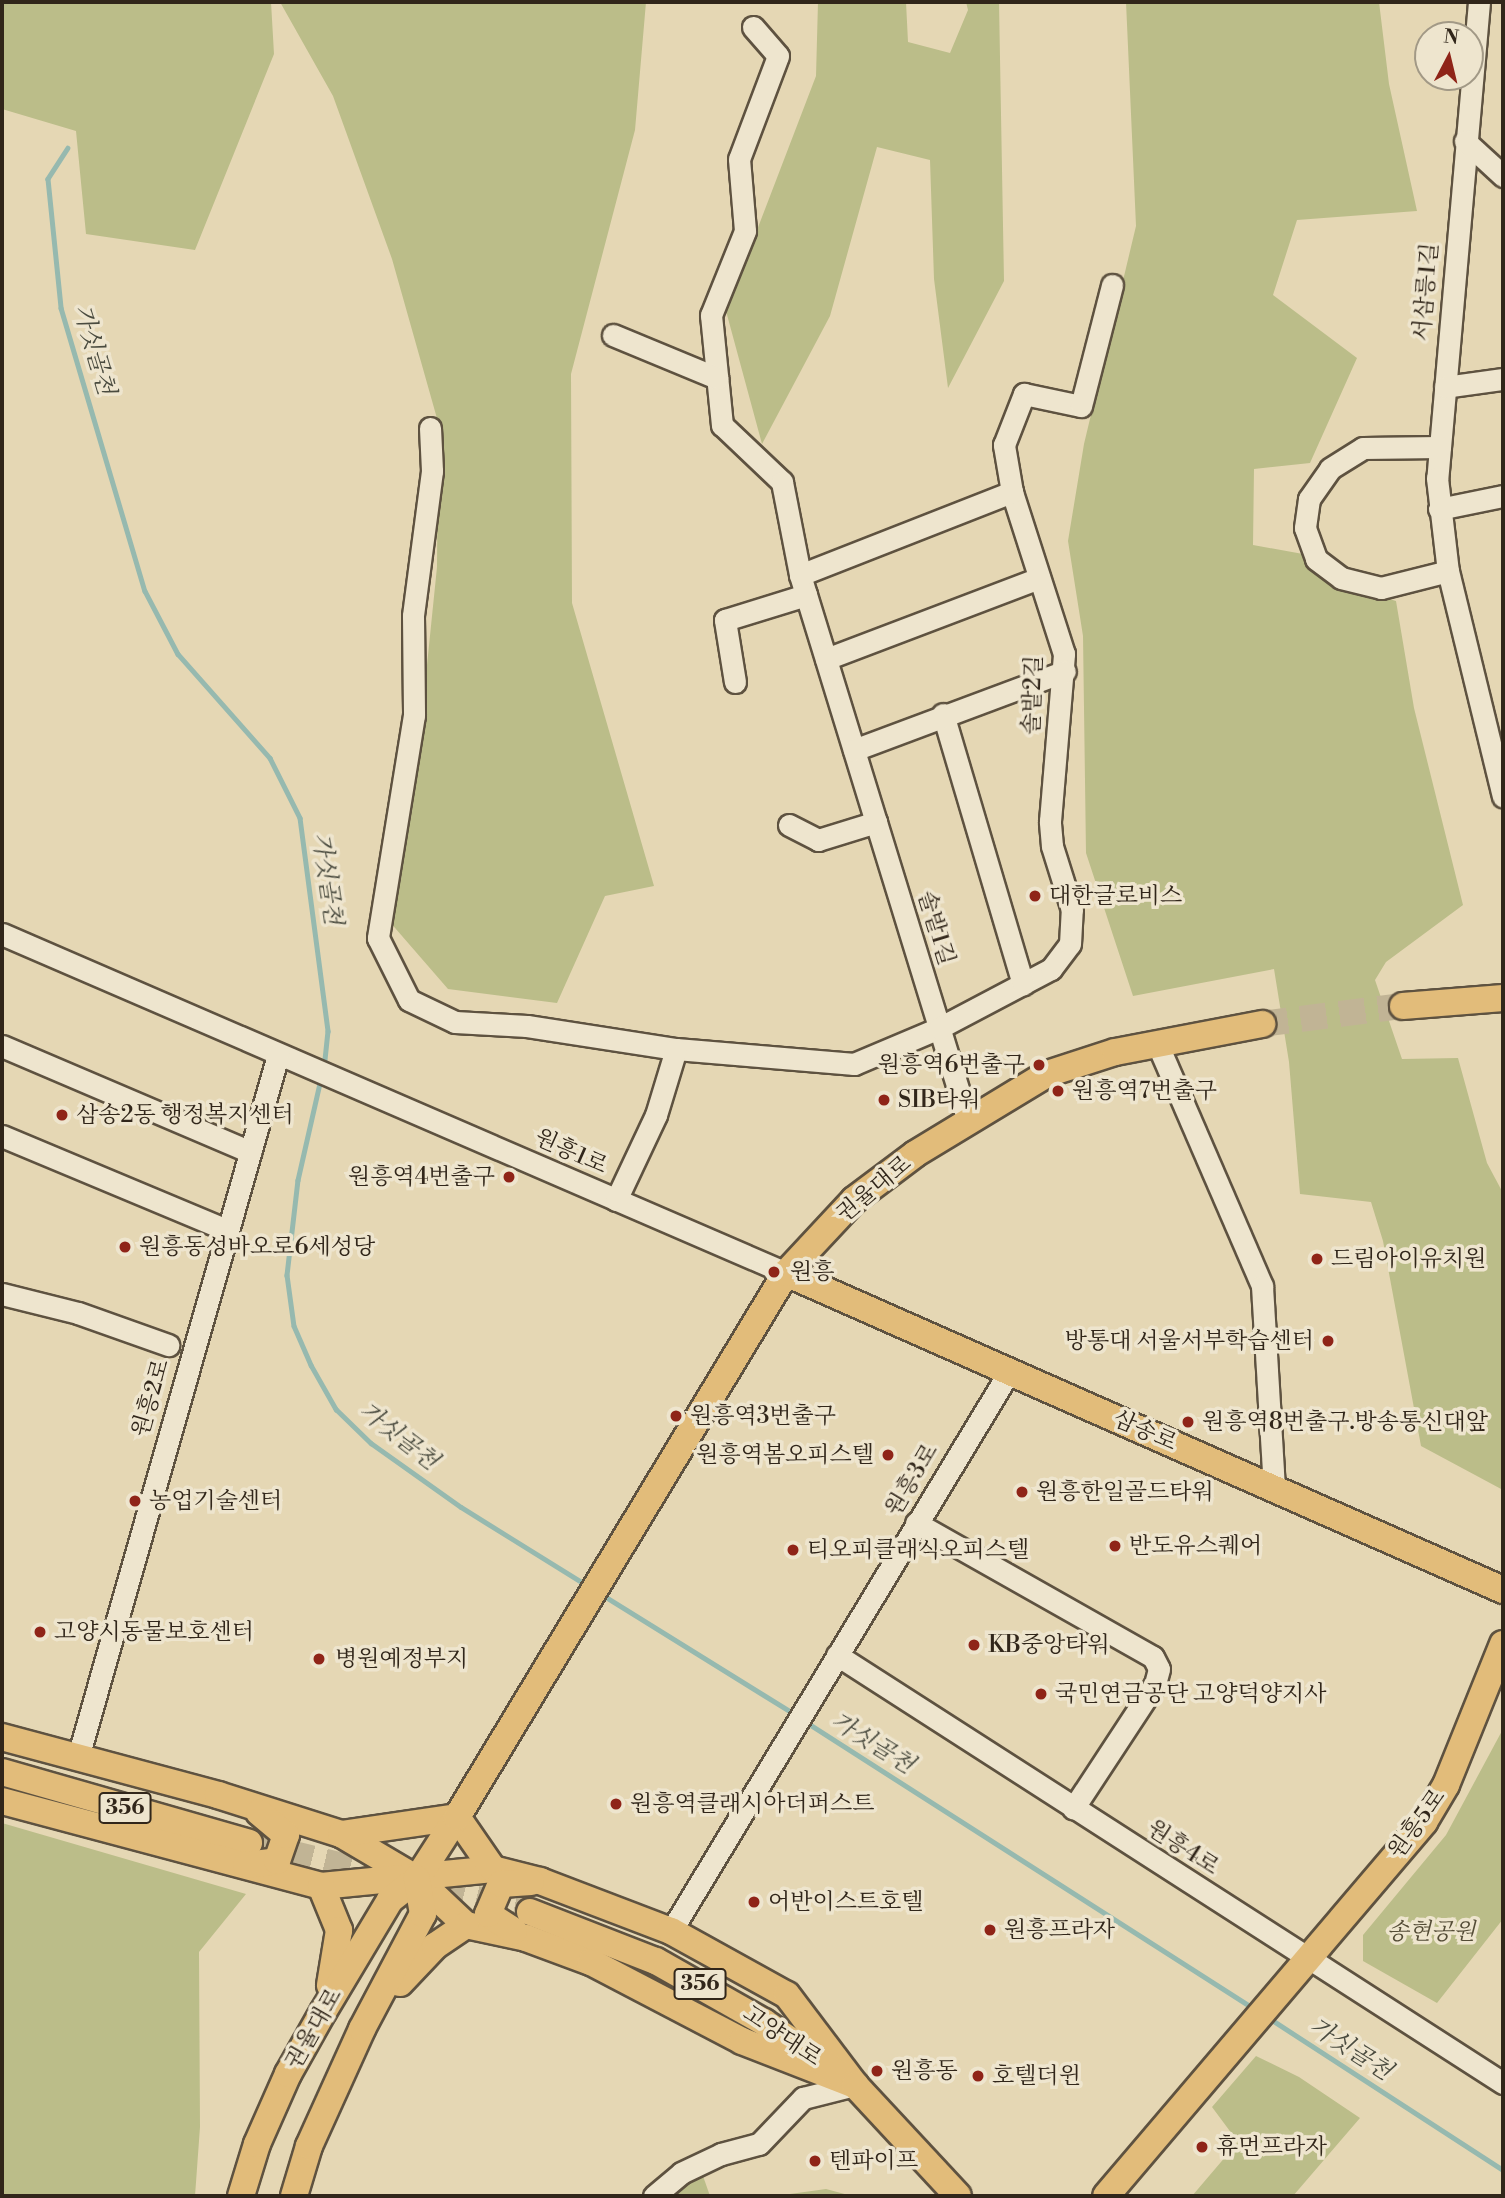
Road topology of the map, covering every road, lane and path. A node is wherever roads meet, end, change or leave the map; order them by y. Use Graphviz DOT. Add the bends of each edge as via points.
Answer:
graph roads {
  1 [pos="1479,2"];
  2 [pos="753,27"];
  3 [pos="1465,141"];
  4 [pos="1503,176"];
  5 [pos="1112,285"];
  6 [pos="613,335"];
  7 [pos="717,378"];
  8 [pos="1503,379"];
  9 [pos="1445,387"];
  10 [pos="430,428"];
  11 [pos="1440,447"];
  12 [pos="1012,492"];
  13 [pos="1503,496"];
  14 [pos="1439,509"];
  15 [pos="1448,571"];
  16 [pos="1039,578"];
  17 [pos="803,585"];
  18 [pos="826,659"];
  19 [pos="1065,671"];
  20 [pos="735,682"];
  21 [pos="943,714"];
  22 [pos="854,750"];
  23 [pos="1503,796"];
  24 [pos="876,822"];
  25 [pos="789,825"];
  26 [pos="2,934"];
  27 [pos="1023,984"];
  28 [pos="1503,998"];
  29 [pos="1403,1006"];
  30 [pos="1262,1024"];
  31 [pos="939,1028"];
  32 [pos="1157,1043"];
  33 [pos="2,1046"];
  34 [pos="676,1049"];
  35 [pos="278,1055"];
  36 [pos="968,1121"];
  37 [pos="2,1136"];
  38 [pos="250,1152"];
  39 [pos="616,1200"];
  40 [pos="227,1230"];
  41 [pos="786,1273"];
  42 [pos="2,1294"];
  43 [pos="168,1345"];
  44 [pos="1009,1372"];
  45 [pos="1274,1488"];
  46 [pos="916,1523"];
  47 [pos="1503,1590"];
  48 [pos="1503,1644"];
  49 [pos="837,1655"];
  50 [pos="2,1737"];
  51 [pos="78,1757"];
  52 [pos="2,1772"];
  53 [pos="2,1801"];
  54 [pos="252,1806"];
  55 [pos="1073,1809"];
  56 [pos="457,1817"];
  57 [pos="341,1834"];
  58 [pos="249,1843"];
  59 [pos="234,1866"];
  60 [pos="493,1869"];
  61 [pos="417,1879"];
  62 [pos="540,1881"];
  63 [pos="321,1886"];
  64 [pos="530,1912"];
  65 [pos="466,1925"];
  66 [pos="671,1931"];
  67 [pos="526,1938"];
  68 [pos="1308,1959"];
  69 [pos="323,2012"];
  70 [pos="362,2029"];
  71 [pos="1503,2083"];
  72 [pos="855,2085"];
  73 [pos="241,2196"];
  74 [pos="294,2196"];
  75 [pos="654,2196"];
  76 [pos="958,2196"];
  77 [pos="1106,2196"];
  1 -- 3 [label="street, 서삼릉1길"];
  2 -- 7 [label="street, 솔밭1길" via="778,56 739,159 746,231 711,315"];
  3 -- 4 [label="street"];
  3 -- 9 [label="street, 서삼릉1길"];
  5 -- 12 [label="street, 솔밭2길" via="1081,406 1024,394 1004,445"];
  6 -- 7 [label="street"];
  7 -- 17 [label="street, 솔밭1길" via="722,425 782,482"];
  8 -- 9 [label="street"];
  9 -- 11 [label="street, 서삼릉1길"];
  10 -- 34 [label="street, 솔밭2길" via="432,471 413,615 414,715 378,937 409,1000 455,1022 527,1026"];
  11 -- 14 [label="street, 서삼릉1길"];
  11 -- 15 [label="street" via="1363,448 1330,469 1308,499 1305,528 1316,559 1341,578 1381,587"];
  12 -- 16 [label="street, 솔밭2길"];
  12 -- 17 [label="street"];
  13 -- 14 [label="street"];
  14 -- 15 [label="street, 서삼릉1길"];
  15 -- 23 [label="street, 서삼릉1길"];
  16 -- 18 [label="street"];
  16 -- 19 [label="street, 솔밭2길" via="1064,654"];
  17 -- 18 [label="street, 솔밭1길"];
  17 -- 20 [label="street" via="725,620"];
  18 -- 22 [label="street, 솔밭1길"];
  19 -- 21 [label="street"];
  19 -- 27 [label="street, 솔밭2길" via="1050,821 1052,846 1072,910 1070,944 1051,969"];
  21 -- 22 [label="street"];
  21 -- 27 [label="street"];
  22 -- 24 [label="street, 솔밭1길"];
  24 -- 25 [label="street" via="818,840"];
  24 -- 31 [label="street, 솔밭1길"];
  26 -- 35 [label="street"];
  27 -- 31 [label="street, 솔밭2길"];
  28 -- 29 [label="main road"];
  30 -- 32 [label="main road, 권율대로"];
  31 -- 34 [label="street, 솔밭2길" via="854,1064"];
  31 -- 36 [label="street, 솔밭1길"];
  32 -- 36 [label="main road, 권율대로" via="1047,1074"];
  32 -- 45 [label="street" via="1262,1286"];
  33 -- 38 [label="street"];
  34 -- 39 [label="street" via="661,1103"];
  35 -- 38 [label="street, 원흥2로"];
  35 -- 39 [label="street, 원흥1로"];
  36 -- 41 [label="main road, 권율대로" via="854,1200"];
  37 -- 40 [label="street"];
  38 -- 40 [label="street, 원흥2로"];
  39 -- 41 [label="street, 원흥1로"];
  40 -- 51 [label="street, 원흥2로"];
  41 -- 44 [label="main road, 삼송로"];
  41 -- 56 [label="main road, 권율대로"];
  42 -- 43 [label="street" via="78,1313"];
  44 -- 45 [label="main road, 삼송로"];
  44 -- 46 [label="street, 원흥3로"];
  45 -- 47 [label="main road, 삼송로"];
  46 -- 49 [label="street, 원흥3로"];
  46 -- 55 [label="street" via="1153,1657 1158,1668 1156,1684"];
  48 -- 68 [label="main road, 원흥5로" via="1446,1784 1424,1822"];
  49 -- 55 [label="street, 원흥4로"];
  49 -- 66 [label="street, 원흥3로"];
  50 -- 51 [label="main road"];
  51 -- 54 [label="main road"];
  52 -- 58 [label="main road, 356"];
  53 -- 59 [label="main road"];
  54 -- 57 [label="main road"];
  54 -- 59 [label="main road" via="286,1835 277,1861"];
  55 -- 68 [label="street, 원흥4로"];
  56 -- 57 [label="main road"];
  56 -- 60 [label="main road"];
  56 -- 61 [label="main road, 권율대로"];
  57 -- 61 [label="main road"];
  59 -- 63 [label="main road"];
  60 -- 61 [label="main road"];
  60 -- 62 [label="main road"];
  61 -- 63 [label="main road"];
  61 -- 65 [label="main road"];
  61 -- 69 [label="main road, 권율대로" via="390,1900"];
  61 -- 70 [label="main road, 권율대로" via="423,1914"];
  62 -- 66 [label="main road"];
  62 -- 67 [label="main road" via="501,1884 488,1914"];
  63 -- 69 [label="main road" via="339,1930 337,1959"];
  64 -- 72 [label="main road, 고양대로 / 356" via="607,1939 713,1991"];
  65 -- 67 [label="main road"];
  65 -- 70 [label="main road" via="418,1961"];
  66 -- 72 [label="main road" via="787,1995"];
  67 -- 72 [label="main road" via="641,1984 742,2041"];
  68 -- 71 [label="street, 원흥4로"];
  68 -- 77 [label="main road, 원흥5로"];
  69 -- 73 [label="main road, 권율대로" via="262,2132"];
  70 -- 74 [label="main road, 권율대로" via="309,2146"];
  72 -- 75 [label="street" via="803,2098 759,2144 721,2154 681,2173"];
  72 -- 76 [label="main road, 고양대로 / 356"];
}
